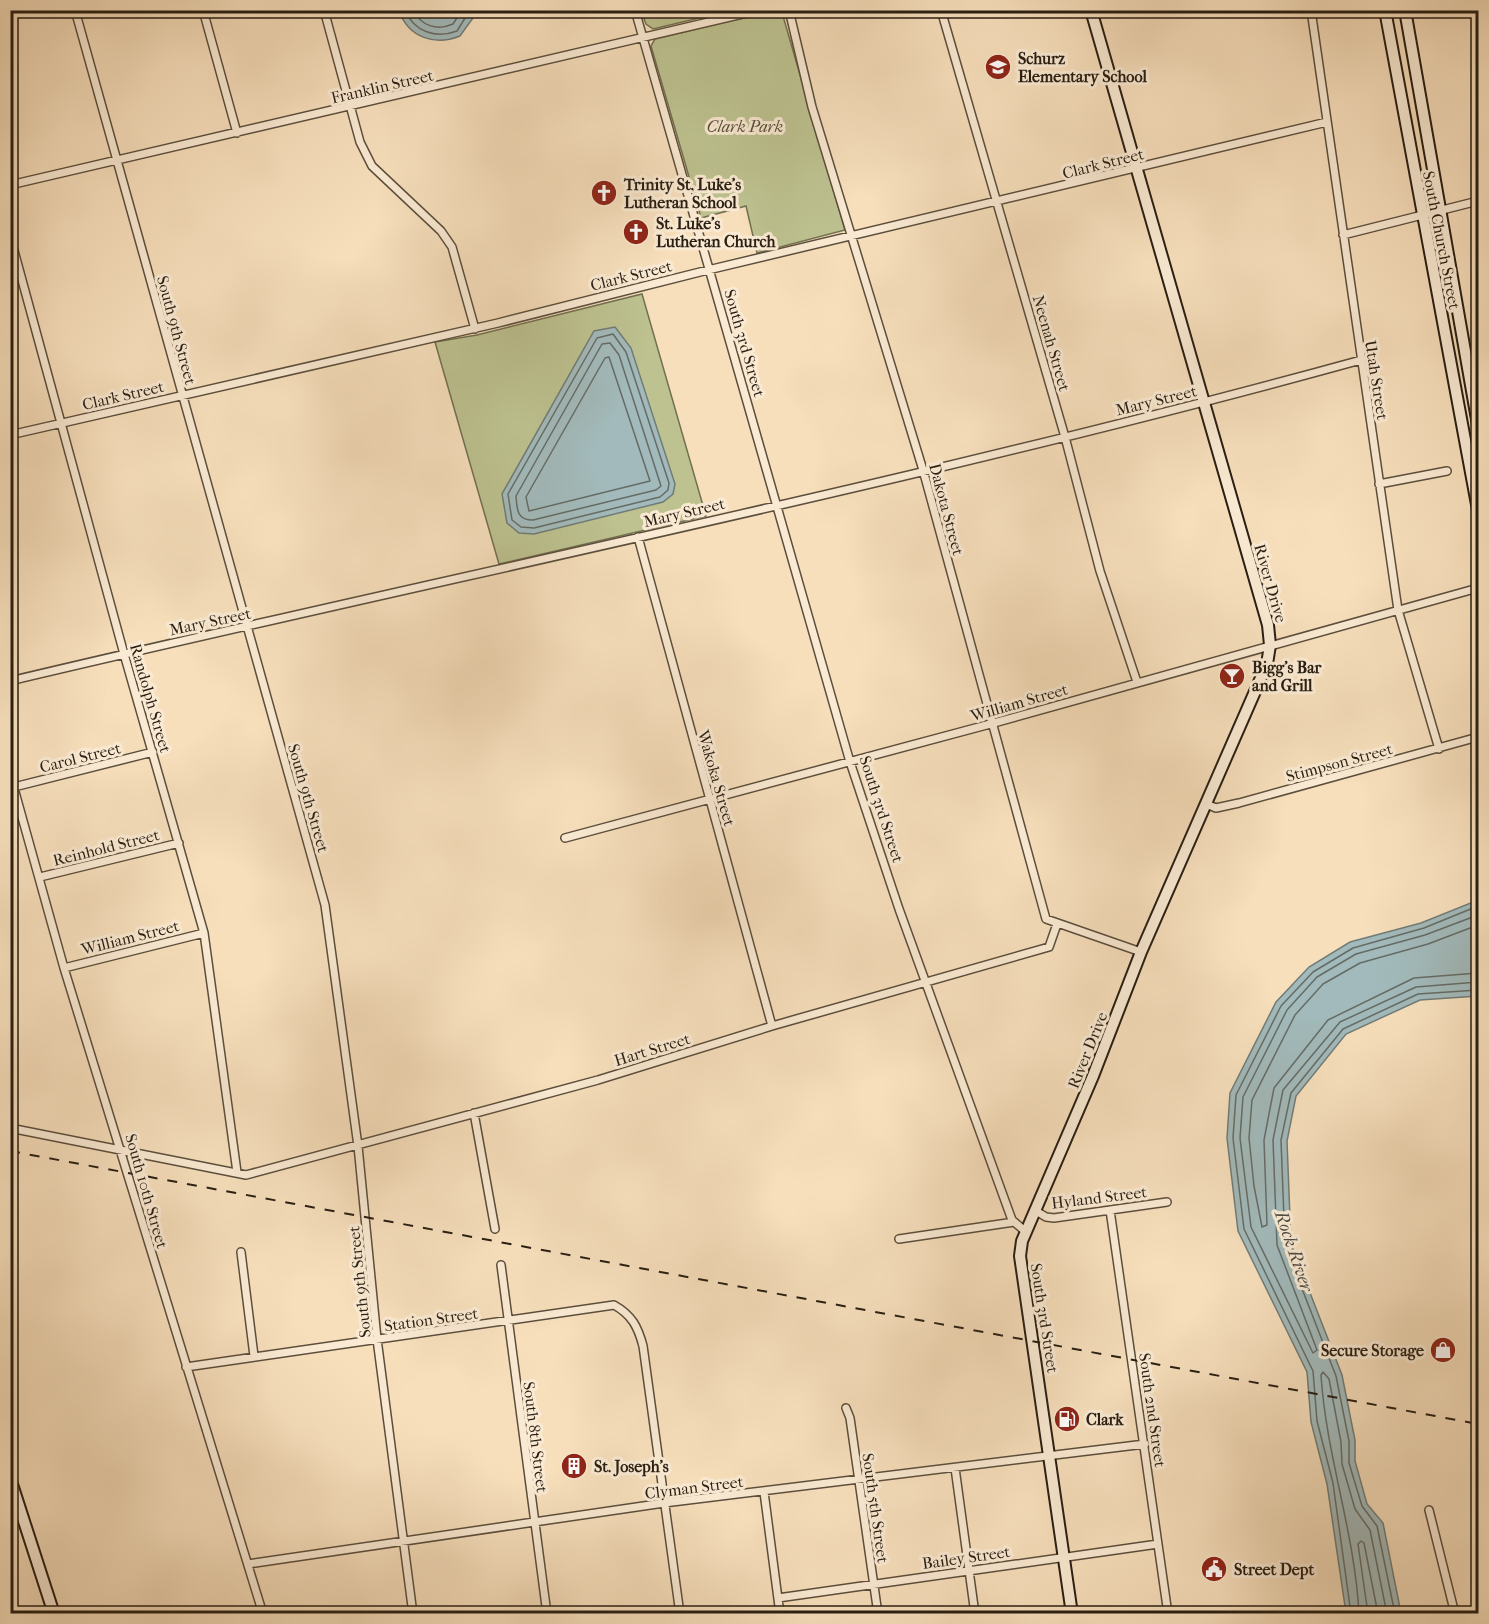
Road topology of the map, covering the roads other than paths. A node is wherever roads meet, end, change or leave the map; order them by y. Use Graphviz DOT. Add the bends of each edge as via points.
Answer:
graph roads {
  1 [pos="75,10"];
  2 [pos="203,10"];
  3 [pos="324,10"];
  4 [pos="635,10"];
  5 [pos="760,10"];
  6 [pos="789,10"];
  7 [pos="940,10"];
  8 [pos="1091,10"];
  9 [pos="1311,10"];
  10 [pos="1384,10"];
  11 [pos="1405,10"];
  12 [pos="642,38"];
  13 [pos="352,107"];
  14 [pos="1327,122"];
  15 [pos="237,133"];
  16 [pos="117,160"];
  17 [pos="1138,168"];
  18 [pos="10,185"];
  19 [pos="1479,201"];
  20 [pos="997,202"];
  21 [pos="1441,211"];
  22 [pos="1422,216"];
  23 [pos="1343,235"];
  24 [pos="10,236"];
  25 [pos="853,236"];
  26 [pos="708,270"];
  27 [pos="475,329"];
  28 [pos="1360,360"];
  29 [pos="181,395"];
  30 [pos="1203,402"];
  31 [pos="62,423"];
  32 [pos="1479,425"];
  33 [pos="10,435"];
  34 [pos="1065,436"];
  35 [pos="923,470"];
  36 [pos="1447,471"];
  37 [pos="1379,484"];
  38 [pos="777,504"];
  39 [pos="1479,510"];
  40 [pos="638,537"];
  41 [pos="1479,588"];
  42 [pos="1398,610"];
  43 [pos="246,627"];
  44 [pos="1270,645"];
  45 [pos="124,654"];
  46 [pos="10,681"];
  47 [pos="1137,682"];
  48 [pos="994,723"];
  49 [pos="1479,738"];
  50 [pos="1439,748"];
  51 [pos="153,753"];
  52 [pos="850,762"];
  53 [pos="10,774"];
  54 [pos="14,787"];
  55 [pos="709,800"];
  56 [pos="1206,804"];
  57 [pos="565,838"];
  58 [pos="179,843"];
  59 [pos="40,877"];
  60 [pos="1057,924"];
  61 [pos="204,933"];
  62 [pos="1141,952"];
  63 [pos="64,968"];
  64 [pos="926,983"];
  65 [pos="772,1026"];
  66 [pos="474,1113"];
  67 [pos="10,1128"];
  68 [pos="358,1146"];
  69 [pos="121,1151"];
  70 [pos="237,1172"];
  71 [pos="1167,1202"];
  72 [pos="1110,1210"];
  73 [pos="1036,1211"];
  74 [pos="1014,1222"];
  75 [pos="495,1229"];
  76 [pos="1026,1232"];
  77 [pos="899,1239"];
  78 [pos="241,1252"];
  79 [pos="501,1265"];
  80 [pos="507,1322"];
  81 [pos="377,1339"];
  82 [pos="254,1356"];
  83 [pos="186,1367"];
  84 [pos="846,1408"];
  85 [pos="1145,1444"];
  86 [pos="1051,1455"];
  87 [pos="955,1468"];
  88 [pos="10,1478"];
  89 [pos="859,1480"];
  90 [pos="764,1492"];
  91 [pos="664,1503"];
  92 [pos="1429,1510"];
  93 [pos="534,1523"];
  94 [pos="403,1541"];
  95 [pos="1158,1544"];
  96 [pos="1064,1557"];
  97 [pos="248,1564"];
  98 [pos="969,1570"];
  99 [pos="873,1584"];
  100 [pos="778,1598"];
  101 [pos="1479,1610"];
  102 [pos="54,1614"];
  103 [pos="263,1614"];
  104 [pos="413,1614"];
  105 [pos="547,1614"];
  106 [pos="680,1614"];
  107 [pos="780,1614"];
  108 [pos="878,1614"];
  109 [pos="975,1614"];
  110 [pos="1072,1614"];
  111 [pos="1168,1614"];
  112 [pos="1455,1614"];
  113 [pos="1461,1614"];
  1 -- 16 [label="street, South 9th Street"];
  2 -- 15 [label="street"];
  3 -- 13 [label="street"];
  4 -- 12 [label="street, South 3rd Street"];
  5 -- 12 [label="street, Franklin Street"];
  6 -- 25 [label="street, Dakota Street" via="812,107"];
  7 -- 20 [label="street, Neenah Street"];
  8 -- 17 [label="street, River Drive"];
  9 -- 14 [label="street, Utah Street"];
  10 -- 22 [label="street, South Church Street"];
  11 -- 21 [label="street, South Church Street"];
  12 -- 13 [label="street, Franklin Street"];
  12 -- 26 [label="street, South 3rd Street"];
  13 -- 15 [label="street, Franklin Street"];
  13 -- 27 [label="street" via="360,142 372,166 441,231 452,247"];
  14 -- 17 [label="street, Clark Street"];
  14 -- 23 [label="street, Utah Street"];
  15 -- 16 [label="street, Franklin Street"];
  16 -- 18 [label="street, Franklin Street"];
  16 -- 29 [label="street, South 9th Street"];
  17 -- 20 [label="street, Clark Street"];
  17 -- 30 [label="street, River Drive"];
  19 -- 21 [label="street"];
  20 -- 25 [label="street, Clark Street"];
  20 -- 34 [label="street, Neenah Street"];
  21 -- 22 [label="street"];
  21 -- 32 [label="street, South Church Street"];
  22 -- 23 [label="street"];
  22 -- 39 [label="street, South Church Street"];
  23 -- 28 [label="street, Utah Street"];
  24 -- 31 [label="street, Randolph Street"];
  25 -- 26 [label="street, Clark Street"];
  25 -- 35 [label="street, Dakota Street"];
  26 -- 27 [label="street, Clark Street"];
  26 -- 38 [label="street, South 3rd Street"];
  27 -- 29 [label="street, Clark Street"];
  28 -- 30 [label="street, Mary Street"];
  28 -- 37 [label="street, Utah Street"];
  29 -- 31 [label="street, Clark Street"];
  29 -- 43 [label="street, South 9th Street"];
  30 -- 34 [label="street, Mary Street"];
  30 -- 44 [label="street, River Drive" via="1268,625"];
  31 -- 33 [label="street, Clark Street"];
  31 -- 45 [label="street, Randolph Street"];
  34 -- 35 [label="street, Mary Street"];
  34 -- 47 [label="street, Neenah Street" via="1100,571"];
  35 -- 38 [label="street, Mary Street"];
  35 -- 48 [label="street, Dakota Street"];
  36 -- 37 [label="street"];
  37 -- 42 [label="street, Utah Street"];
  38 -- 40 [label="street, Mary Street"];
  38 -- 52 [label="street, South 3rd Street"];
  40 -- 43 [label="street, Mary Street"];
  40 -- 55 [label="street, Wakoka Street"];
  41 -- 42 [label="street, William Street"];
  42 -- 44 [label="street, William Street"];
  42 -- 50 [label="street, Utah Street"];
  43 -- 45 [label="street, Mary Street"];
  43 -- 68 [label="street, South 9th Street" via="324,905"];
  44 -- 47 [label="street, William Street"];
  44 -- 56 [label="street, River Drive" via="1267,664"];
  45 -- 46 [label="street, Mary Street"];
  45 -- 51 [label="street, Randolph Street"];
  47 -- 48 [label="street, William Street"];
  48 -- 52 [label="street, William Street"];
  48 -- 60 [label="street, Dakota Street" via="1046,919"];
  49 -- 50 [label="street, Stimpson Street"];
  50 -- 56 [label="street, Stimpson Street" via="1239,803 1216,808"];
  51 -- 54 [label="street, Carol Street"];
  51 -- 58 [label="street, Randolph Street"];
  52 -- 55 [label="street, William Street"];
  52 -- 64 [label="street, South 3rd Street"];
  53 -- 54 [label="street, South 10th Street"];
  54 -- 59 [label="street, South 10th Street"];
  55 -- 57 [label="street, William Street"];
  55 -- 65 [label="street, Wakoka Street"];
  56 -- 62 [label="street, River Drive"];
  58 -- 59 [label="street, Reinhold Street"];
  58 -- 61 [label="street, Randolph Street"];
  59 -- 63 [label="street, South 10th Street"];
  60 -- 62 [label="street"];
  60 -- 64 [label="street, Hart Street" via="1049,947"];
  61 -- 63 [label="street, William Street"];
  61 -- 70 [label="street, Randolph Street"];
  62 -- 73 [label="street, River Drive"];
  63 -- 69 [label="street, South 10th Street"];
  64 -- 65 [label="street, Hart Street"];
  64 -- 74 [label="street, South 3rd Street"];
  65 -- 66 [label="street, Hart Street" via="598,1080"];
  66 -- 68 [label="street, Hart Street"];
  66 -- 75 [label="street"];
  67 -- 69 [label="street, Hart Street"];
  68 -- 70 [label="street, Hart Street" via="246,1175"];
  68 -- 81 [label="street, South 9th Street"];
  69 -- 70 [label="street, Hart Street"];
  69 -- 83 [label="street, South 10th Street"];
  71 -- 72 [label="street, Hyland Street"];
  72 -- 73 [label="street, Hyland Street" via="1054,1218"];
  72 -- 85 [label="street, South 2nd Street"];
  73 -- 76 [label="street, River Drive"];
  74 -- 76 [label="street, South 3rd Street"];
  74 -- 77 [label="street"];
  76 -- 86 [label="street, South 3rd Street" via="1020,1256"];
  78 -- 82 [label="street"];
  79 -- 80 [label="street, South 8th Street"];
  80 -- 81 [label="street, Station Street"];
  80 -- 91 [label="street, Station Street" via="594,1306 614,1305 626,1312 636,1324 643,1346"];
  80 -- 93 [label="street, South 8th Street"];
  81 -- 82 [label="street, Station Street"];
  81 -- 94 [label="street, South 9th Street"];
  82 -- 83 [label="street, Station Street"];
  83 -- 97 [label="street, South 10th Street"];
  84 -- 89 [label="street, South 5th Street"];
  85 -- 86 [label="street, Clyman Street"];
  85 -- 95 [label="street, South 2nd Street"];
  86 -- 87 [label="street, Clyman Street"];
  86 -- 96 [label="street, South 3rd Street"];
  87 -- 89 [label="street, Clyman Street"];
  87 -- 98 [label="street"];
  88 -- 102 [label="street"];
  89 -- 90 [label="street, Clyman Street"];
  89 -- 99 [label="street, South 5th Street"];
  90 -- 91 [label="street, Clyman Street"];
  90 -- 100 [label="street"];
  91 -- 93 [label="street, Clyman Street"];
  91 -- 106 [label="street"];
  92 -- 112 [label="street"];
  93 -- 94 [label="street, Clyman Street"];
  93 -- 105 [label="street, South 8th Street"];
  94 -- 97 [label="street, Clyman Street"];
  94 -- 104 [label="street, South 9th Street"];
  95 -- 96 [label="street, Bailey Street"];
  95 -- 111 [label="street, South 2nd Street"];
  96 -- 98 [label="street, Bailey Street"];
  96 -- 110 [label="street, South 3rd Street"];
  97 -- 103 [label="street, South 10th Street"];
  98 -- 99 [label="street, Bailey Street"];
  98 -- 109 [label="street"];
  99 -- 100 [label="street, Bailey Street"];
  99 -- 108 [label="street, South 5th Street"];
  100 -- 107 [label="street"];
  101 -- 113 [label="street"];
}
